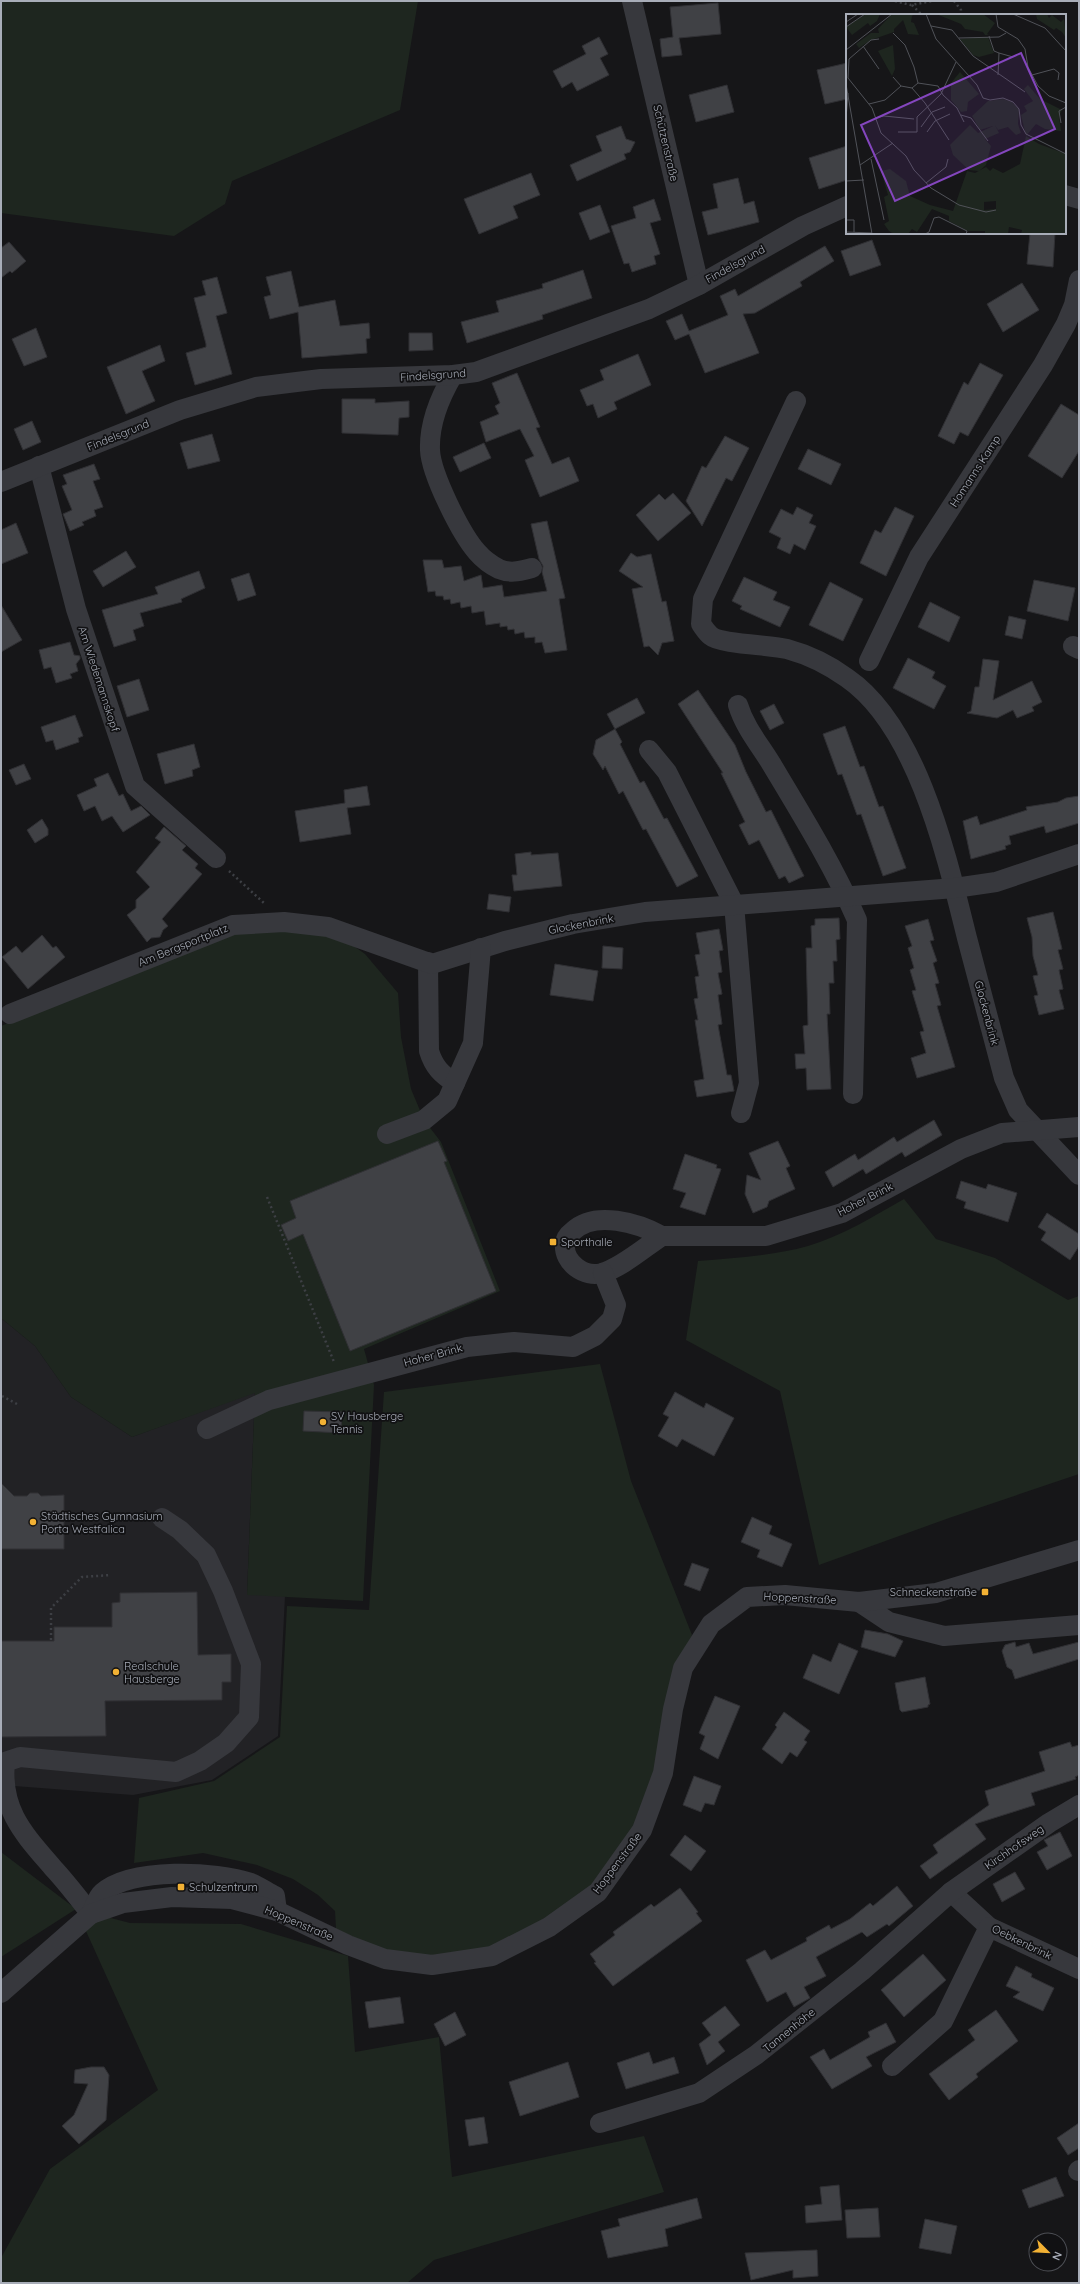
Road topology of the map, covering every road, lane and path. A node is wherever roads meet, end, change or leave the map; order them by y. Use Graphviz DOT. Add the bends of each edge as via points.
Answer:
graph roads {
  1 [pos="632,1"];
  2 [pos="895,1"];
  3 [pos="932,1"];
  4 [pos="954,1"];
  5 [pos="911,5"];
  6 [pos="921,14"];
  7 [pos="961,14"];
  8 [pos="1066,195"];
  9 [pos="1079,198"];
  10 [pos="846,206"];
  11 [pos="1079,280"];
  12 [pos="699,285"];
  13 [pos="453,375"];
  14 [pos="796,401"];
  15 [pos="39,466"];
  16 [pos="1,482"];
  17 [pos="532,568"];
  18 [pos="869,661"];
  19 [pos="738,705"];
  20 [pos="648,750"];
  21 [pos="1079,854"];
  22 [pos="216,858"];
  23 [pos="955,888"];
  24 [pos="846,896"];
  25 [pos="734,904"];
  26 [pos="284,922"];
  27 [pos="481,948"];
  28 [pos="430,963"];
  29 [pos="10,1014"];
  30 [pos="455,1083"];
  31 [pos="853,1094"];
  32 [pos="742,1113"];
  33 [pos="1079,1127"];
  34 [pos="1036,1130"];
  35 [pos="387,1134"];
  36 [pos="1079,1175"];
  37 [pos="267,1197"];
  38 [pos="662,1236"];
  39 [pos="603,1273"];
  40 [pos="341,1379"];
  41 [pos="2,1396"];
  42 [pos="17,1404"];
  43 [pos="207,1429"];
  44 [pos="162,1518"];
  45 [pos="1079,1550"];
  46 [pos="111,1575"];
  47 [pos="859,1602"];
  48 [pos="1079,1624"];
  49 [pos="51,1640"];
  50 [pos="3,1761"];
  51 [pos="1079,1805"];
  52 [pos="951,1892"];
  53 [pos="91,1914"];
  54 [pos="989,1927"];
  55 [pos="1079,1969"];
  56 [pos="1,1993"];
  57 [pos="892,2066"];
  58 [pos="600,2123"];
  1 -- 12 [label="street, Schützenstraße"];
  2 -- 5 [label="path"];
  3 -- 5 [label="path"];
  4 -- 7 [label="path"];
  5 -- 6 [label="path"];
  8 -- 9 [label="street"];
  10 -- 12 [label="street, Findelsgrund" via="803,226"];
  11 -- 18 [label="street, Homanns Kamp" via="1074,305 1062,331 1043,365 919,557"];
  12 -- 13 [label="street, Findelsgrund" via="649,309 476,372"];
  13 -- 15 [label="street, Findelsgrund" via="321,379 256,387 180,410"];
  13 -- 17 [label="street" via="438,404 432,433 430,451 435,474 477,553 500,569 513,573"];
  14 -- 23 [label="street, Glockenbrink" via="703,600 701,624 711,636 722,641 788,649 829,665 856,684 877,707 907,751 936,824"];
  15 -- 16 [label="street, Findelsgrund"];
  15 -- 22 [label="street, Am Wiedemannskopf" via="76,609 135,786"];
  19 -- 24 [label="street" via="743,721 772,765"];
  20 -- 25 [label="street" via="667,772"];
  21 -- 23 [label="street, Glockenbrink" via="996,882"];
  22 -- 26 [label="path"];
  23 -- 24 [label="street, Glockenbrink"];
  23 -- 34 [label="street, Glockenbrink" via="1004,1078 1018,1110"];
  24 -- 25 [label="street, Glockenbrink"];
  24 -- 31 [label="street" via="857,920"];
  25 -- 27 [label="street, Glockenbrink" via="645,912 580,923"];
  25 -- 32 [label="street" via="749,1083"];
  26 -- 28 [label="street, Am Bergsportplatz" via="328,927"];
  26 -- 29 [label="street, Am Bergsportplatz" via="233,925"];
  27 -- 28 [label="street, Glockenbrink"];
  27 -- 30 [label="street" via="473,1043"];
  28 -- 30 [label="street" via="429,1051 433,1064 440,1073"];
  30 -- 35 [label="street" via="447,1101 424,1120"];
  33 -- 34 [label="street, Hoher Brink"];
  34 -- 36 [label="street"];
  34 -- 38 [label="street, Hoher Brink" via="1002,1133 968,1146 842,1213 766,1236"];
  37 -- 40 [label="path"];
  38 -- 39 [label="street"];
  38 -- 39 [label="street, Hoher Brink" via="647,1228 619,1222 594,1220 579,1225 569,1235 565,1244 567,1255 575,1267 588,1275"];
  39 -- 40 [label="street, Hoher Brink" via="616,1306 612,1320 595,1336 572,1347 514,1342 466,1347"];
  40 -- 43 [label="street, Hoher Brink" via="268,1400"];
  41 -- 42 [label="path"];
  44 -- 50 [label="street" via="180,1530 206,1555 223,1591 252,1664 249,1717 226,1742 200,1761 176,1772 20,1758"];
  45 -- 47 [label="street, Hoppenstraße" via="936,1593"];
  46 -- 49 [label="path" via="82,1577 51,1608"];
  47 -- 48 [label="street" via="889,1622 944,1636"];
  47 -- 53 [label="street, Hoppenstraße" via="785,1595 747,1597 712,1624 683,1668 673,1709 663,1773 642,1830 598,1892 549,1927 492,1956 432,1965 385,1959 348,1945 276,1911 232,1899 172,1897 123,1903"];
  50 -- 53 [label="street" via="1,1779 4,1798 14,1823"];
  51 -- 52 [label="street, Kirchhofsweg"];
  52 -- 54 [label="street, Oebkenbrink"];
  52 -- 58 [label="street, Tannenhöhe" via="862,1971 756,2055 699,2093"];
  53 -- 56 [label="street, Hoppenstraße"];
  54 -- 55 [label="street, Oebkenbrink"];
  54 -- 57 [label="street" via="944,2021"];
}
